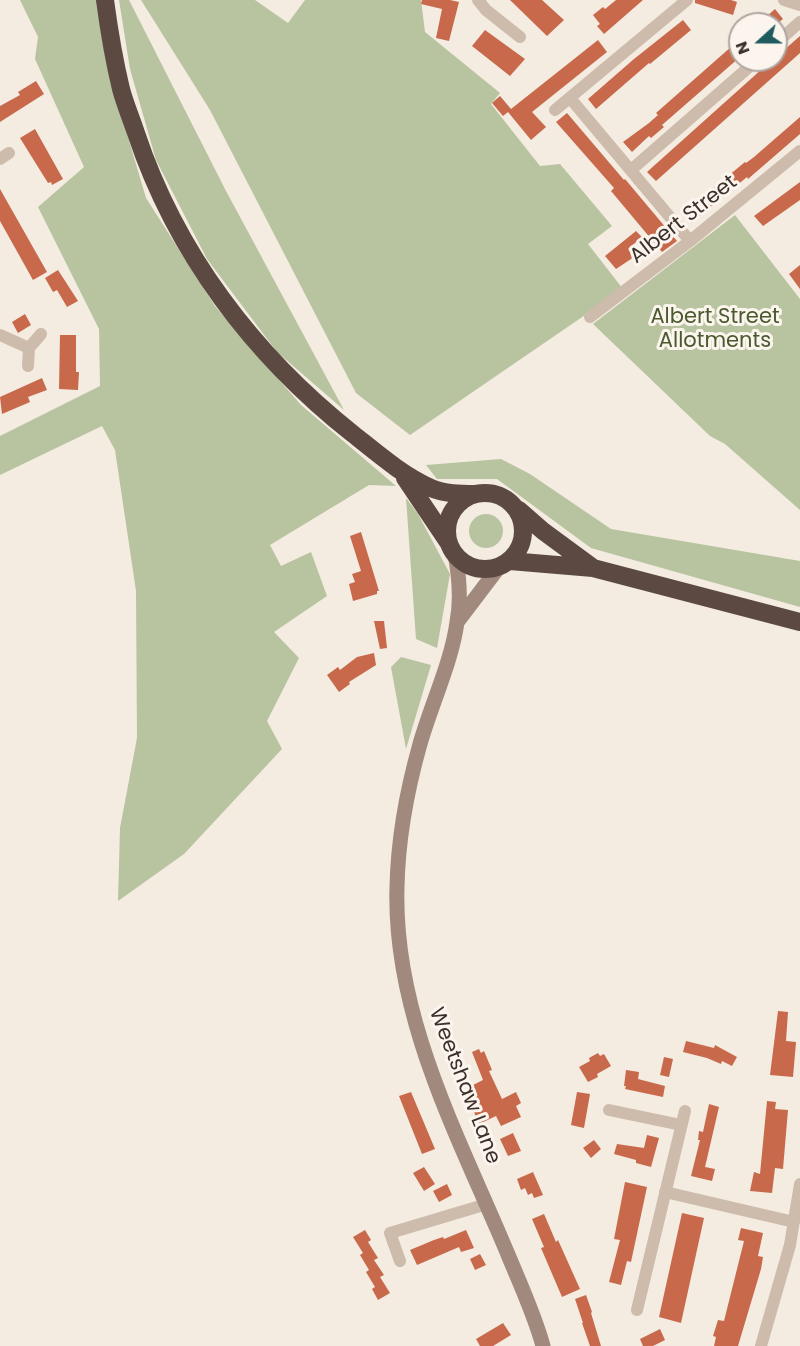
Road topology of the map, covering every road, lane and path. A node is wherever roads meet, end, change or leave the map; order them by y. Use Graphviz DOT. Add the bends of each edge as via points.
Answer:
graph roads {
  1 [pos="105,0"];
  2 [pos="478,0"];
  3 [pos="687,0"];
  4 [pos="784,0"];
  5 [pos="800,5"];
  6 [pos="800,22"];
  7 [pos="788,32"];
  8 [pos="520,37"];
  9 [pos="743,72"];
  10 [pos="570,98"];
  11 [pos="555,110"];
  12 [pos="800,151"];
  13 [pos="631,170"];
  14 [pos="690,241"];
  15 [pos="590,317"];
  16 [pos="41,334"];
  17 [pos="0,335"];
  18 [pos="28,348"];
  19 [pos="28,366"];
  20 [pos="400,471"];
  21 [pos="475,495"];
  22 [pos="511,503"];
  23 [pos="452,548"];
  24 [pos="504,564"];
  25 [pos="593,568"];
  26 [pos="458,621"];
  27 [pos="800,622"];
  28 [pos="609,1110"];
  29 [pos="685,1111"];
  30 [pos="681,1125"];
  31 [pos="800,1184"];
  32 [pos="665,1192"];
  33 [pos="487,1204"];
  34 [pos="794,1222"];
  35 [pos="400,1261"];
  36 [pos="637,1310"];
  37 [pos="543,1346"];
  38 [pos="761,1346"];
  1 -- 20 [label="highway" via="122,91 147,168 171,220 217,295 280,370"];
  2 -- 8 [label="street"];
  3 -- 10 [label="street"];
  4 -- 5 [label="street"];
  6 -- 7 [label="street"];
  9 -- 13 [label="street"];
  10 -- 11 [label="street"];
  10 -- 13 [label="street"];
  12 -- 14 [label="street, Albert Street"];
  13 -- 14 [label="street"];
  14 -- 15 [label="street, Albert Street"];
  16 -- 18 [label="street"];
  17 -- 18 [label="street"];
  18 -- 19 [label="street"];
  20 -- 21 [label="highway" via="431,489"];
  20 -- 23 [label="highway"];
  21 -- 22 [label="highway" via="488,493"];
  21 -- 23 [label="highway" via="464,499 449,518 447,530"];
  22 -- 24 [label="highway" via="519,514 523,539 518,551"];
  22 -- 25 [label="highway"];
  23 -- 24 [label="highway" via="463,563 475,568 487,570"];
  23 -- 26 [label="street, Weetshaw Lane" via="458,568"];
  24 -- 25 [label="highway"];
  24 -- 26 [label="street, Weetshaw Lane"];
  25 -- 27 [label="highway"];
  26 -- 33 [label="street, Weetshaw Lane" via="420,744 404,814 397,887 399,952 415,1025"];
  28 -- 30 [label="street"];
  29 -- 30 [label="street"];
  30 -- 32 [label="street"];
  31 -- 34 [label="street"];
  32 -- 34 [label="street"];
  32 -- 36 [label="street"];
  33 -- 35 [label="street" via="390,1233"];
  33 -- 37 [label="street, Weetshaw Lane"];
  34 -- 38 [label="street"];
}
